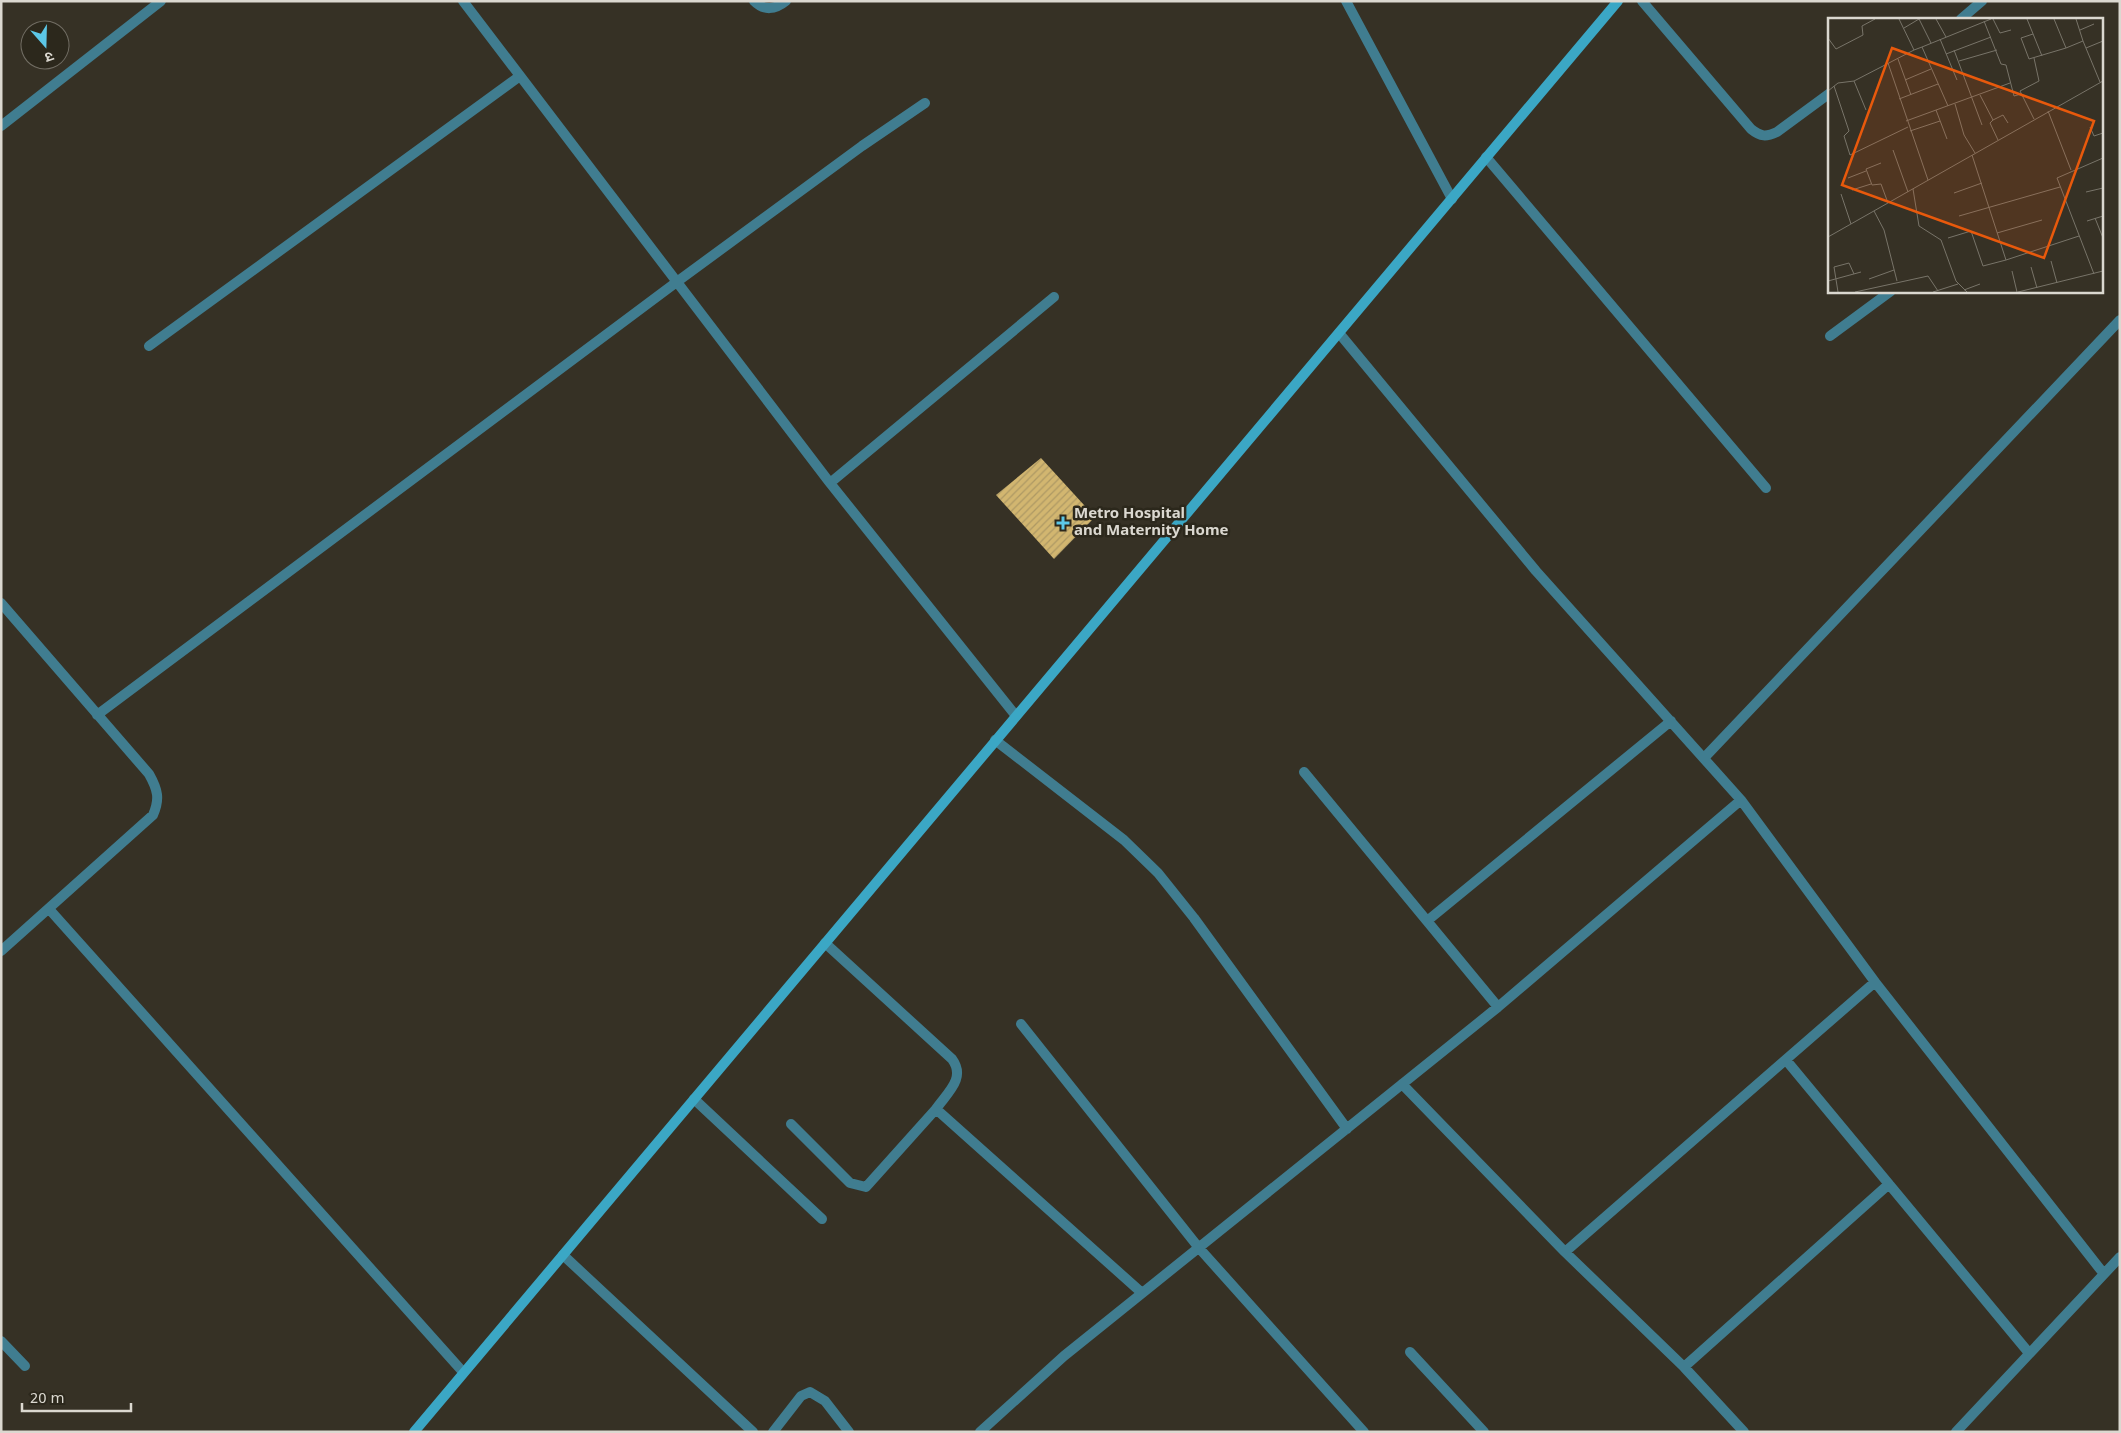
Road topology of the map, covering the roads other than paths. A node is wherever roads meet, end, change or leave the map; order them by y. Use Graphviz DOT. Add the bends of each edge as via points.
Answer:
graph roads {
  1 [pos="161,1"];
  2 [pos="463,1"];
  3 [pos="754,1"];
  4 [pos="786,1"];
  5 [pos="1346,1"];
  6 [pos="1618,1"];
  7 [pos="1642,1"];
  8 [pos="1982,1"];
  9 [pos="1962,18"];
  10 [pos="520,76"];
  11 [pos="1828,94"];
  12 [pos="926,103"];
  13 [pos="1,126"];
  14 [pos="1486,157"];
  15 [pos="1452,199"];
  16 [pos="678,281"];
  17 [pos="1890,292"];
  18 [pos="1054,297"];
  19 [pos="2120,320"];
  20 [pos="1339,333"];
  21 [pos="1830,336"];
  22 [pos="149,346"];
  23 [pos="830,483"];
  24 [pos="1766,488"];
  25 [pos="1,604"];
  26 [pos="97,715"];
  27 [pos="1016,716"];
  28 [pos="1671,720"];
  29 [pos="995,740"];
  30 [pos="1704,758"];
  31 [pos="1304,772"];
  32 [pos="1741,800"];
  33 [pos="49,909"];
  34 [pos="1427,921"];
  35 [pos="825,944"];
  36 [pos="1,950"];
  37 [pos="1875,982"];
  38 [pos="1498,1007"];
  39 [pos="1021,1024"];
  40 [pos="1786,1060"];
  41 [pos="1402,1084"];
  42 [pos="694,1099"];
  43 [pos="936,1109"];
  44 [pos="791,1124"];
  45 [pos="1347,1129"];
  46 [pos="1889,1184"];
  47 [pos="822,1218"];
  48 [pos="1199,1248"];
  49 [pos="1565,1252"];
  50 [pos="563,1255"];
  51 [pos="2120,1257"];
  52 [pos="2104,1274"];
  53 [pos="1142,1293"];
  54 [pos="1,1341"];
  55 [pos="1410,1352"];
  56 [pos="2029,1353"];
  57 [pos="25,1366"];
  58 [pos="1684,1368"];
  59 [pos="464,1372"];
  60 [pos="414,1432"];
  61 [pos="753,1432"];
  62 [pos="773,1432"];
  63 [pos="848,1432"];
  64 [pos="980,1432"];
  65 [pos="1364,1432"];
  66 [pos="1484,1432"];
  67 [pos="1744,1432"];
  68 [pos="1956,1432"];
  1 -- 13 [label="street"];
  2 -- 10 [label="street"];
  3 -- 4 [label="street" via="768,9"];
  5 -- 15 [label="street"];
  6 -- 14 [label="main road"];
  7 -- 11 [label="street" via="1759,136 1767,137 1777,132"];
  8 -- 9 [label="street"];
  10 -- 16 [label="street"];
  10 -- 22 [label="street"];
  12 -- 16 [label="street"];
  14 -- 15 [label="main road"];
  14 -- 24 [label="street"];
  15 -- 20 [label="main road"];
  16 -- 23 [label="street"];
  16 -- 26 [label="street"];
  17 -- 21 [label="street"];
  18 -- 23 [label="street"];
  19 -- 30 [label="street"];
  20 -- 27 [label="main road"];
  20 -- 28 [label="street" via="1536,571"];
  23 -- 27 [label="street"];
  25 -- 26 [label="street"];
  26 -- 33 [label="street" via="149,774 157,787 159,801 153,815"];
  27 -- 29 [label="main road"];
  28 -- 30 [label="street"];
  28 -- 34 [label="street"];
  29 -- 35 [label="main road"];
  29 -- 45 [label="street" via="1124,840 1158,873"];
  30 -- 32 [label="street"];
  31 -- 34 [label="street"];
  32 -- 37 [label="street"];
  32 -- 38 [label="street"];
  33 -- 36 [label="street"];
  33 -- 59 [label="street"];
  34 -- 38 [label="street"];
  35 -- 42 [label="main road"];
  35 -- 43 [label="street" via="957,1066 956,1081"];
  37 -- 40 [label="street"];
  37 -- 52 [label="street"];
  38 -- 41 [label="street"];
  39 -- 48 [label="street"];
  40 -- 46 [label="street"];
  40 -- 49 [label="street"];
  41 -- 45 [label="street"];
  41 -- 49 [label="street"];
  42 -- 47 [label="street"];
  42 -- 50 [label="main road"];
  43 -- 44 [label="street" via="866,1187 850,1183"];
  43 -- 53 [label="street"];
  45 -- 48 [label="street"];
  46 -- 56 [label="street"];
  46 -- 58 [label="street"];
  48 -- 53 [label="street"];
  48 -- 65 [label="street"];
  49 -- 58 [label="street"];
  50 -- 59 [label="main road"];
  50 -- 61 [label="street"];
  51 -- 52 [label="street"];
  52 -- 56 [label="street"];
  53 -- 64 [label="street" via="1064,1356"];
  54 -- 57 [label="street"];
  55 -- 66 [label="street"];
  56 -- 68 [label="street"];
  58 -- 67 [label="street"];
  59 -- 60 [label="main road"];
  62 -- 63 [label="street" via="801,1396 810,1392 825,1401"];
}
